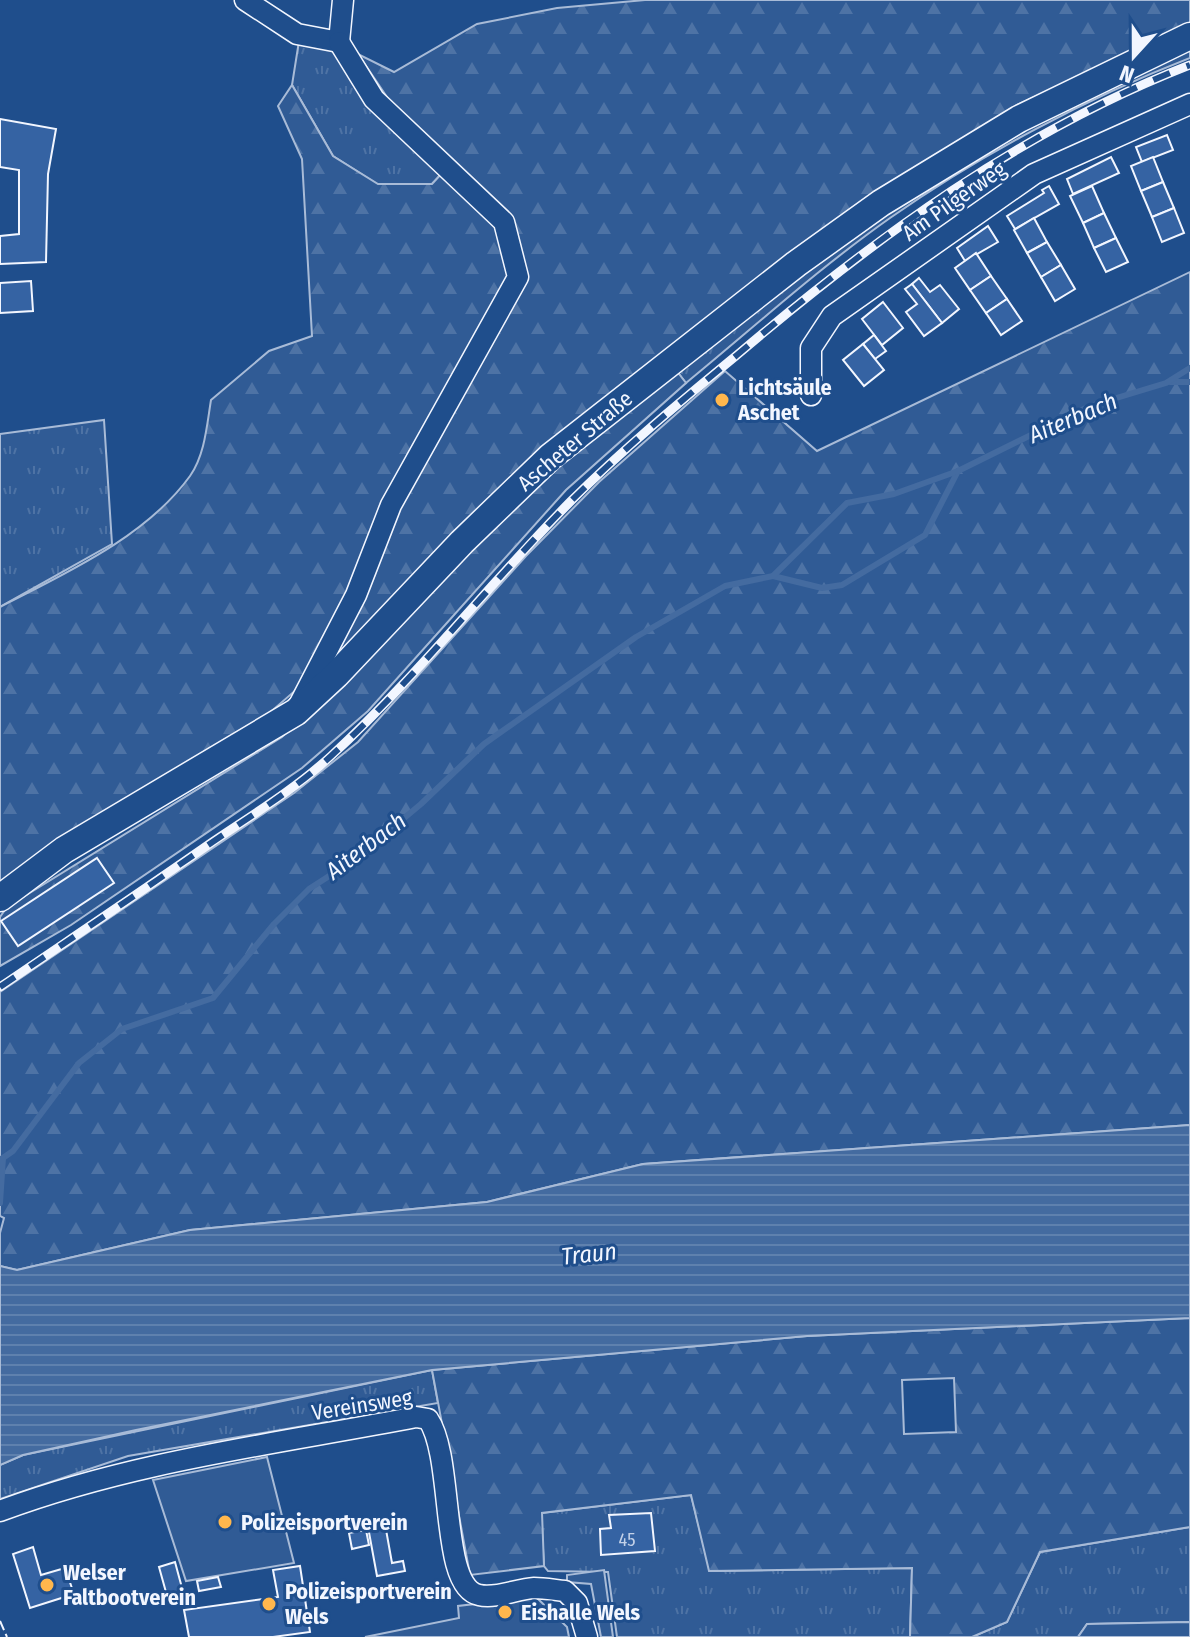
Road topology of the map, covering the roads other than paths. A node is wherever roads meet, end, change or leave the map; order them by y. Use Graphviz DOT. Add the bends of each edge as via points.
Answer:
graph roads {
  1 [pos="245,0"];
  2 [pos="343,0"];
  3 [pos="1190,36"];
  4 [pos="339,42"];
  5 [pos="1190,104"];
  6 [pos="811,395"];
  7 [pos="296,712"];
  8 [pos="0,898"];
  9 [pos="0,1511"];
  10 [pos="585,1628"];
  1 -- 4 [label="street" via="297,34"];
  2 -- 4 [label="street"];
  3 -- 7 [label="main road, Ascheter Straße" via="1019,119 881,203 796,264 550,457"];
  4 -- 7 [label="street" via="374,99 504,222 518,277 391,505 356,595"];
  5 -- 6 [label="street, Am Pilgerweg" via="1034,174 832,316 811,348"];
  7 -- 8 [label="main road, Ascheter Straße" via="64,850"];
  9 -- 10 [label="street, Vereinsweg" via="59,1489 164,1463 428,1419 444,1459 456,1573 465,1590 481,1596 533,1588 565,1591 577,1603"];
}
